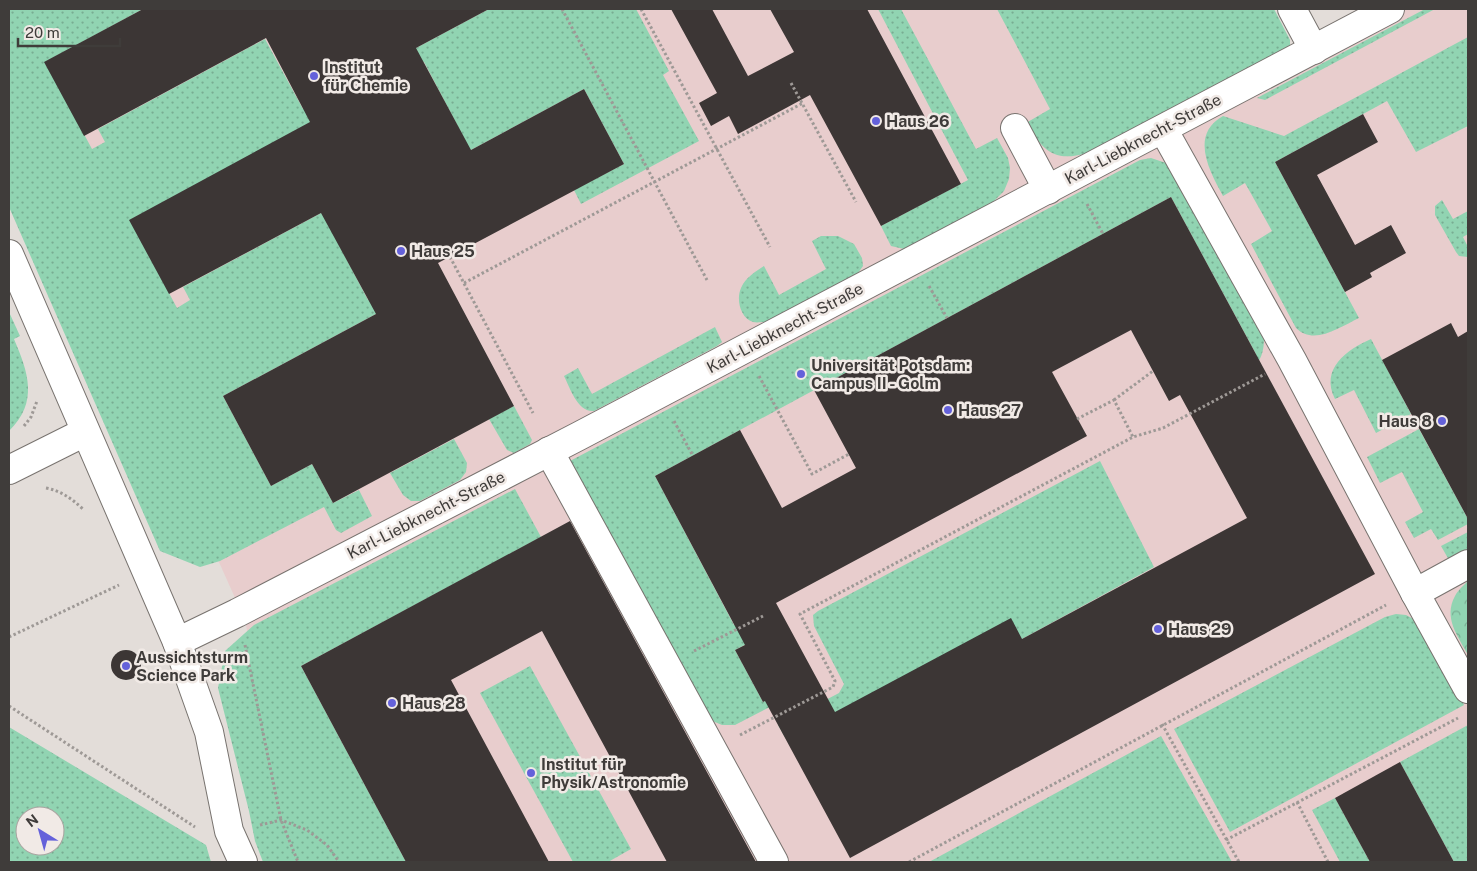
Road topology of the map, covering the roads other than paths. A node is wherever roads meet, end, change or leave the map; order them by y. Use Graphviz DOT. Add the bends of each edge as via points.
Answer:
graph roads {
  1 [pos="1292,9"];
  2 [pos="1390,9"];
  3 [pos="1314,50"];
  4 [pos="1015,128"];
  5 [pos="1163,129"];
  6 [pos="1048,190"];
  7 [pos="9,254"];
  8 [pos="85,432"];
  9 [pos="549,452"];
  10 [pos="9,470"];
  11 [pos="1468,564"];
  12 [pos="1415,593"];
  13 [pos="176,642"];
  14 [pos="1468,690"];
  15 [pos="243,862"];
  16 [pos="774,862"];
  1 -- 3 [label="street"];
  2 -- 3 [label="street, Karl-Liebknecht-Straße"];
  3 -- 5 [label="street, Karl-Liebknecht-Straße"];
  4 -- 6 [label="street"];
  5 -- 6 [label="street, Karl-Liebknecht-Straße"];
  5 -- 12 [label="street" via="1292,360"];
  6 -- 9 [label="street, Karl-Liebknecht-Straße"];
  7 -- 8 [label="street"];
  8 -- 10 [label="street"];
  8 -- 13 [label="street"];
  9 -- 13 [label="street, Karl-Liebknecht-Straße"];
  9 -- 16 [label="street"];
  11 -- 12 [label="street"];
  12 -- 14 [label="street"];
  13 -- 15 [label="street" via="209,732 229,831"];
}
